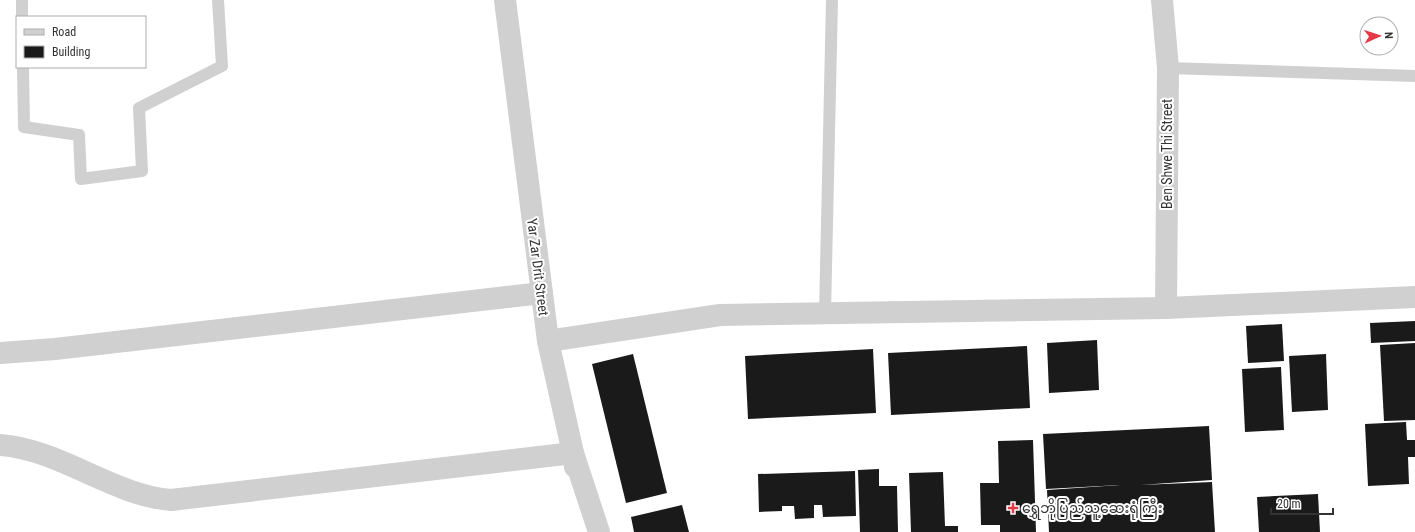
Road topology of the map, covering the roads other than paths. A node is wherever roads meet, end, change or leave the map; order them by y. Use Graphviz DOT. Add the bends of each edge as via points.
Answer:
graph roads {
  1 [pos="22,0"];
  2 [pos="218,0"];
  3 [pos="504,0"];
  4 [pos="832,0"];
  5 [pos="1162,0"];
  6 [pos="22,16"];
  7 [pos="23,68"];
  8 [pos="1168,68"];
  9 [pos="1415,76"];
  10 [pos="542,294"];
  11 [pos="1415,297"];
  12 [pos="1166,308"];
  13 [pos="825,313"];
  14 [pos="548,341"];
  15 [pos="0,353"];
  16 [pos="0,445"];
  17 [pos="573,453"];
  18 [pos="582,532"];
  19 [pos="599,532"];
  1 -- 6 [label="lane"];
  2 -- 7 [label="lane" via="222,66 139,108 142,171 81,179 79,135 24,127"];
  3 -- 10 [label="street, Yar Zar Drit Street"];
  4 -- 13 [label="lane"];
  5 -- 8 [label="street, Ben Shwe Thi Street"];
  8 -- 9 [label="lane"];
  8 -- 12 [label="street, Ben Shwe Thi Street"];
  10 -- 14 [label="street, Yar Zar Drit Street"];
  10 -- 15 [label="street" via="55,350"];
  11 -- 12 [label="street"];
  12 -- 13 [label="street"];
  13 -- 14 [label="street" via="720,315"];
  14 -- 17 [label="street, Yar Zar Drit Street"];
  16 -- 17 [label="street" via="41,454 151,498 171,500"];
  17 -- 18 [label="street, Yar Zar Drit Street"];
  17 -- 19 [label="street"];
}
